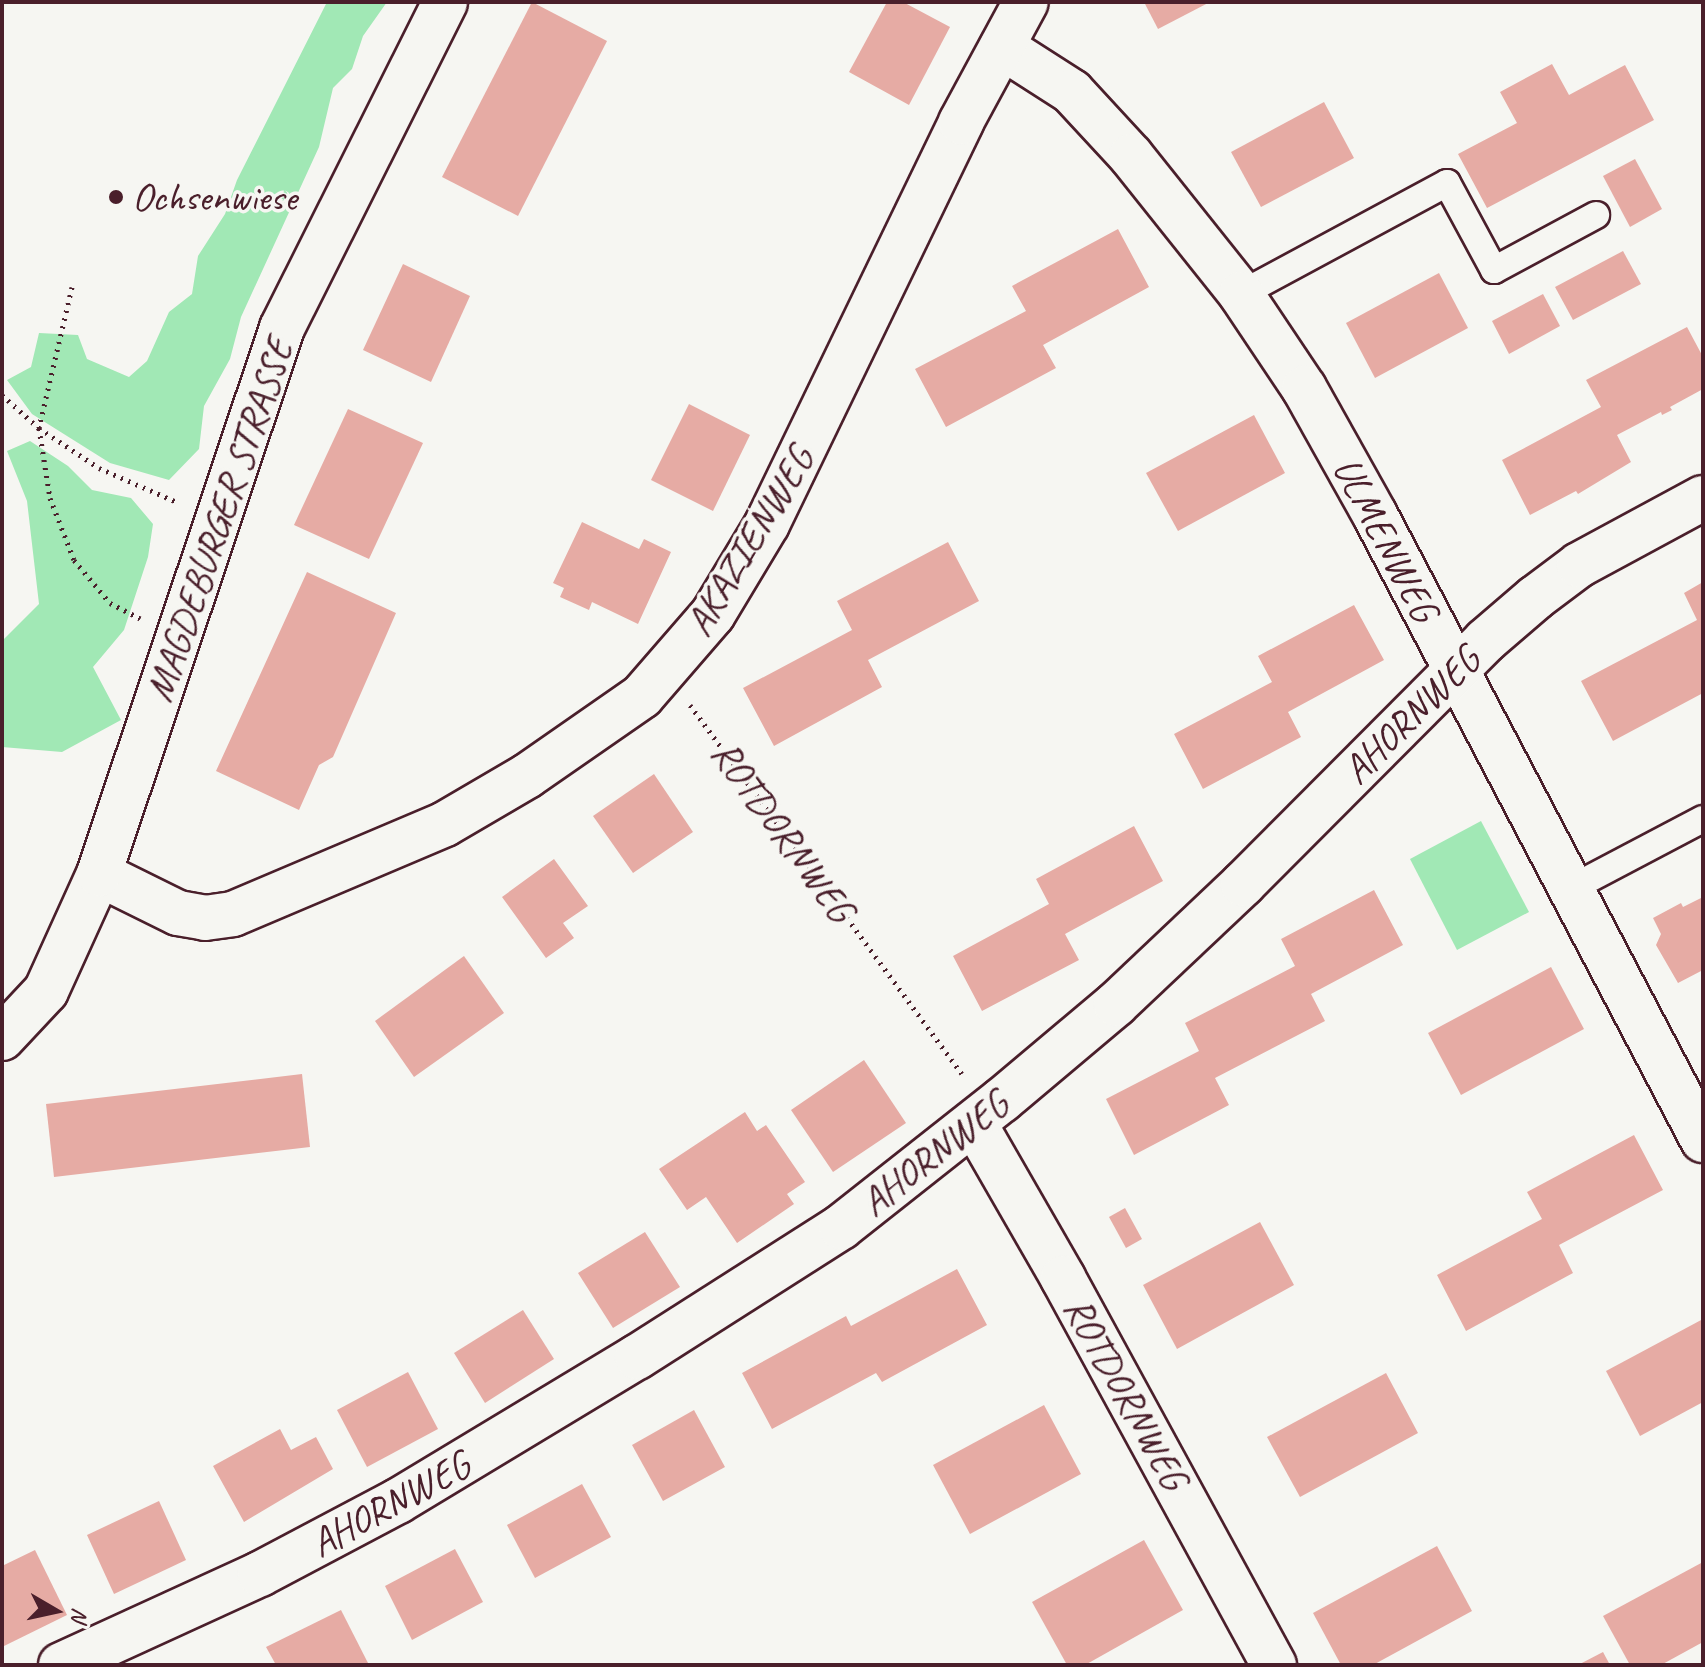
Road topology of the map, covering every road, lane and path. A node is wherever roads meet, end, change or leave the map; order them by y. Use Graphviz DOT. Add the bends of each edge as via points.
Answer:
graph roads {
  1 [pos="445,2"];
  2 [pos="1026,2"];
  3 [pos="1002,47"];
  4 [pos="1596,215"];
  5 [pos="72,287"];
  6 [pos="1241,294"];
  7 [pos="2,395"];
  8 [pos="39,428"];
  9 [pos="1703,498"];
  10 [pos="182,503"];
  11 [pos="144,620"];
  12 [pos="1455,671"];
  13 [pos="681,693"];
  14 [pos="1703,819"];
  15 [pos="99,874"];
  16 [pos="1570,889"];
  17 [pos="2,1038"];
  18 [pos="964,1076"];
  19 [pos="974,1123"];
  20 [pos="1703,1140"];
  21 [pos="61,1665"];
  22 [pos="1274,1665"];
  1 -- 15 [label="street, MAGDEBURGER STRASSE" via="282,328"];
  2 -- 3 [label="street, AKAZIENWEG"];
  3 -- 6 [label="street, ULMENWEG" via="1072,92 1140,167"];
  3 -- 15 [label="street, AKAZIENWEG" via="767,524 713,614 642,696 527,776 445,824 233,914 205,918 178,913"];
  4 -- 6 [label="lane" via="1494,270 1447,183"];
  5 -- 8 [label="path"];
  6 -- 12 [label="street, ULMENWEG" via="1304,388"];
  7 -- 8 [label="path"];
  8 -- 10 [label="path" via="99,468"];
  8 -- 11 [label="path" via="50,498 74,560 110,603"];
  9 -- 12 [label="street, AHORNWEG" via="1579,565"];
  12 -- 16 [label="street, ULMENWEG"];
  12 -- 19 [label="street, AHORNWEG" via="1116,1004"];
  13 -- 18 [label="path, ROTDORNWEG"];
  14 -- 16 [label="lane"];
  15 -- 17 [label="street, MAGDEBURGER STRASSE" via="46,991"];
  16 -- 20 [label="street, ULMENWEG"];
  19 -- 21 [label="street, AHORNWEG" via="841,1227 477,1456 260,1574"];
  19 -- 22 [label="street, ROTDORNWEG"];
}
